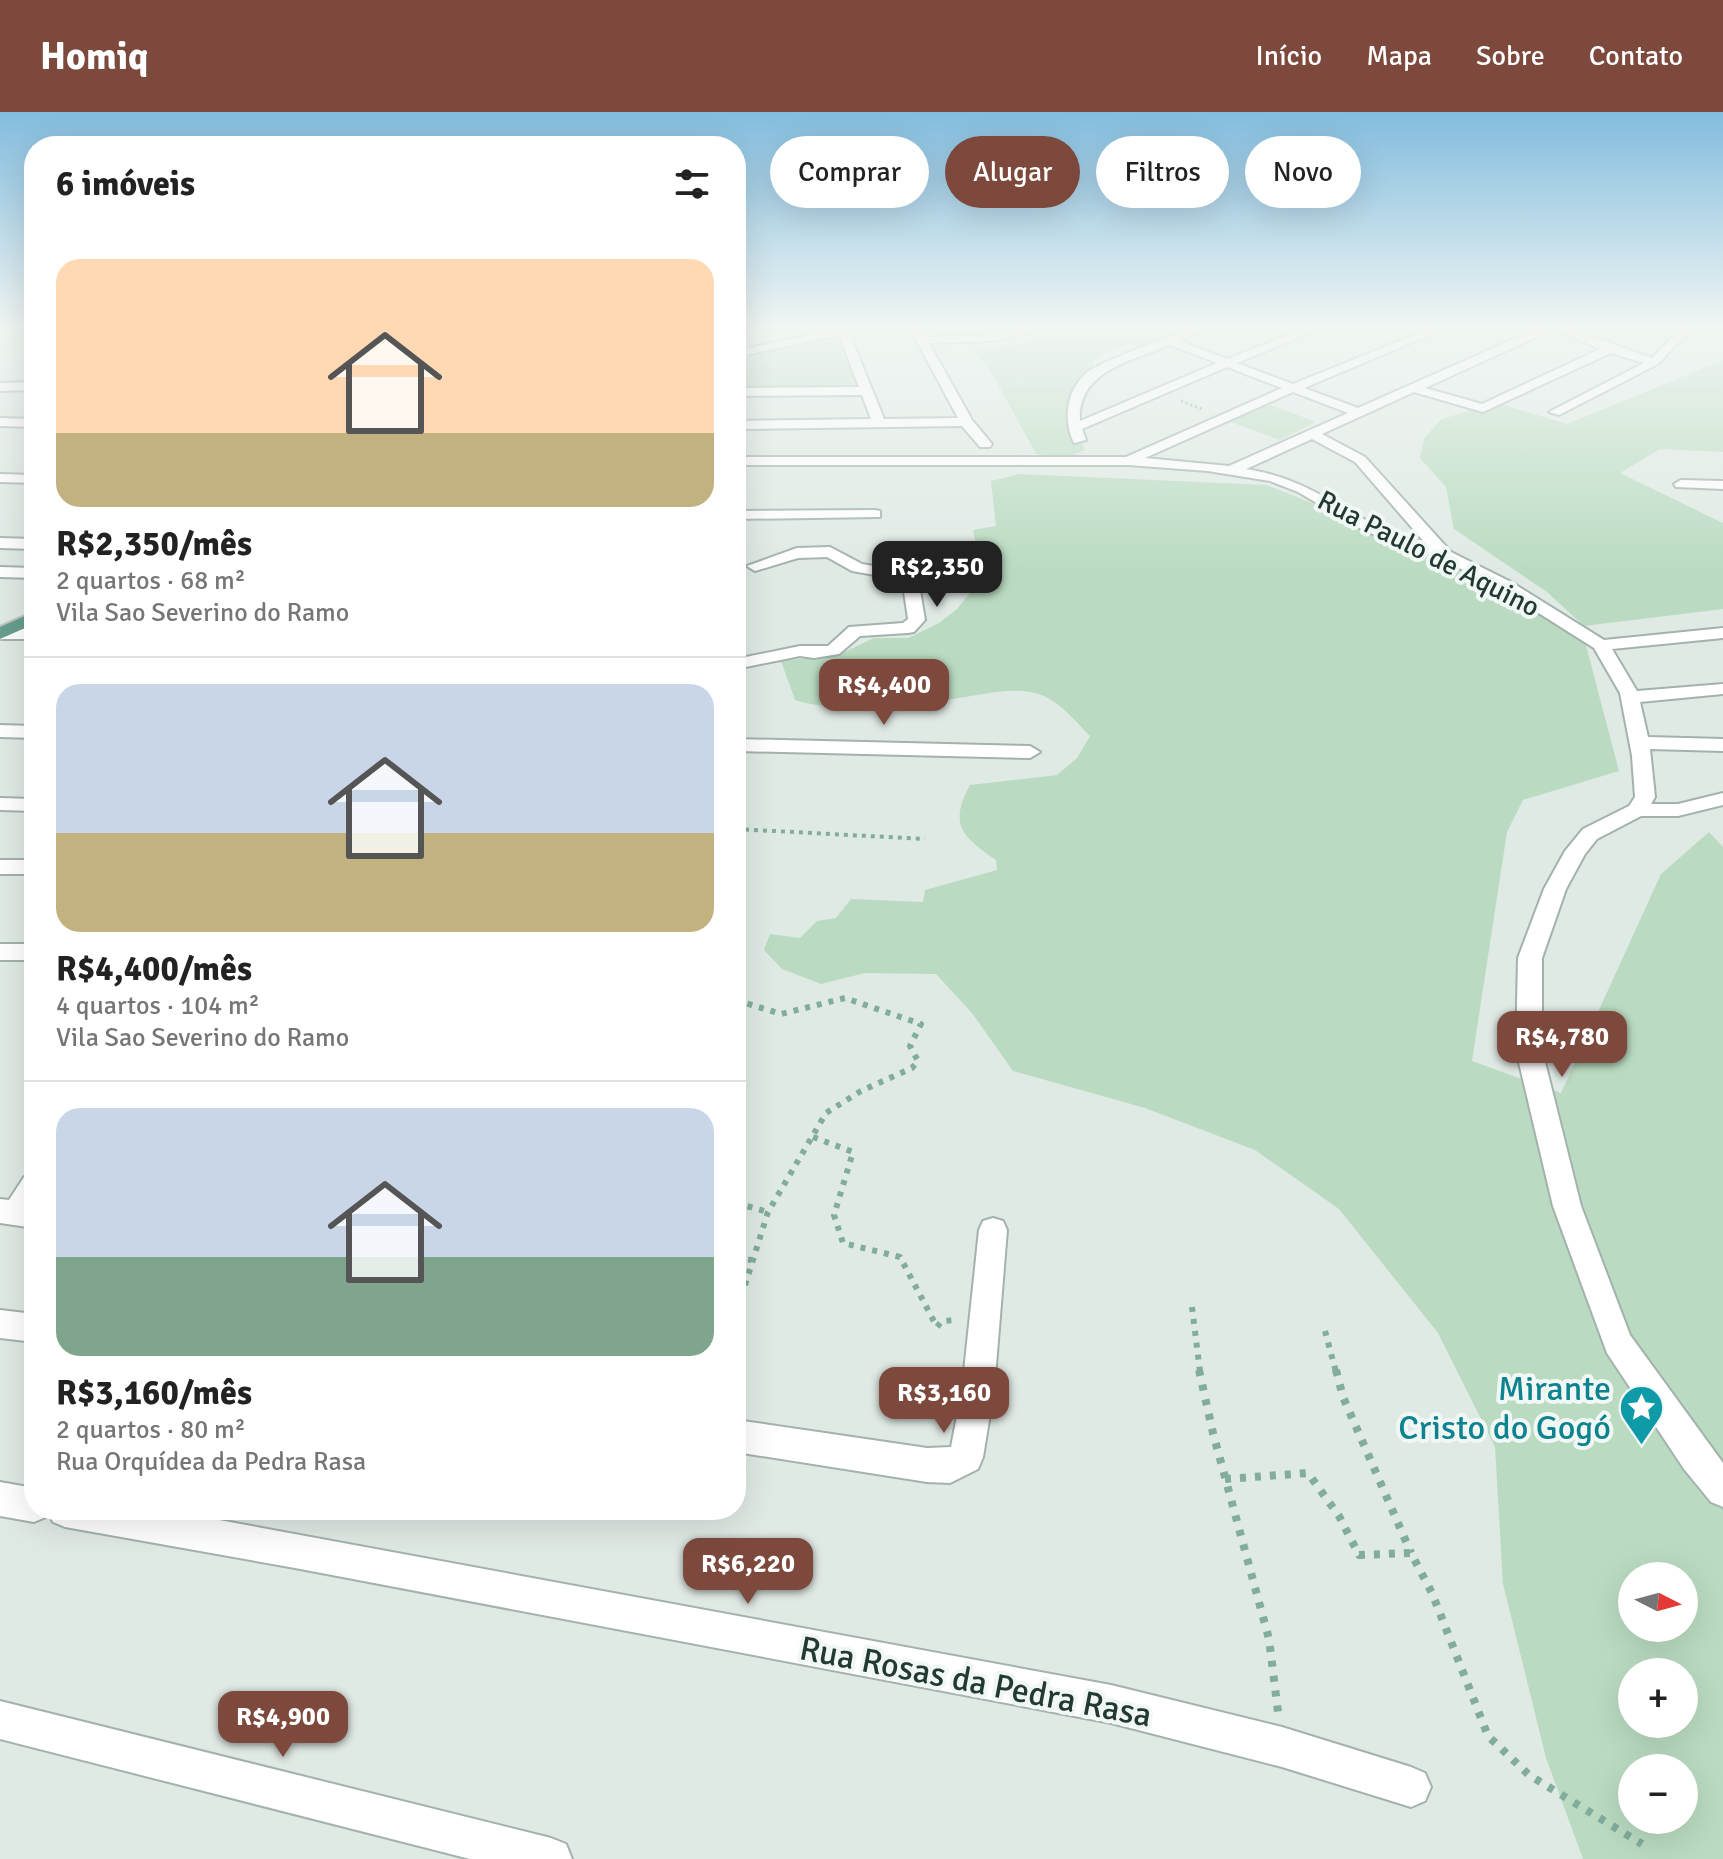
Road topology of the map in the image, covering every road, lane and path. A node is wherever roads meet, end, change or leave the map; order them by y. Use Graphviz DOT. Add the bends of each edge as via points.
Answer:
graph roads {
  1 [pos="873,407"];
  2 [pos="958,407"];
  3 [pos="1073,407"];
  4 [pos="1126,407"];
  5 [pos="1195,407"];
  6 [pos="1249,407"];
  7 [pos="1341,407"];
  8 [pos="1374,407"];
  9 [pos="1565,407"];
  10 [pos="1555,412"];
  11 [pos="1359,413"];
  12 [pos="1222,417"];
  13 [pos="0,422"];
  14 [pos="966,422"];
  15 [pos="24,423"];
  16 [pos="746,425"];
  17 [pos="880,425"];
  18 [pos="1074,428"];
  19 [pos="1313,435"];
  20 [pos="985,444"];
  21 [pos="1090,460"];
  22 [pos="746,461"];
  23 [pos="1128,461"];
  24 [pos="1232,470"];
  25 [pos="0,478"];
  26 [pos="24,479"];
  27 [pos="1681,484"];
  28 [pos="1723,485"];
  29 [pos="875,514"];
  30 [pos="746,515"];
  31 [pos="0,543"];
  32 [pos="24,544"];
  33 [pos="1446,556"];
  34 [pos="755,566"];
  35 [pos="0,572"];
  36 [pos="24,573"];
  37 [pos="24,622"];
  38 [pos="1723,633"];
  39 [pos="0,634"];
  40 [pos="24,634"];
  41 [pos="1601,645"];
  42 [pos="746,662"];
  43 [pos="1723,689"];
  44 [pos="1630,697"];
  45 [pos="0,731"];
  46 [pos="24,732"];
  47 [pos="1640,743"];
  48 [pos="746,745"];
  49 [pos="1723,745"];
  50 [pos="1030,752"];
  51 [pos="1723,799"];
  52 [pos="0,804"];
  53 [pos="24,805"];
  54 [pos="1637,810"];
  55 [pos="746,830"];
  56 [pos="925,839"];
  57 [pos="0,867"];
  58 [pos="24,867"];
  59 [pos="0,952"];
  60 [pos="24,952"];
  61 [pos="746,1003"];
  62 [pos="813,1137"];
  63 [pos="746,1206"];
  64 [pos="768,1212"];
  65 [pos="993,1230"];
  66 [pos="746,1260"];
  67 [pos="751,1260"];
  68 [pos="746,1279"];
  69 [pos="1192,1307"];
  70 [pos="0,1324"];
  71 [pos="984,1325"];
  72 [pos="24,1327"];
  73 [pos="1325,1331"];
  74 [pos="746,1437"];
  75 [pos="1225,1479"];
  76 [pos="1723,1490"];
  77 [pos="0,1499"];
  78 [pos="24,1503"];
  79 [pos="122,1520"];
  80 [pos="1411,1553"];
  81 [pos="0,1720"];
  82 [pos="1282,1747"];
  83 [pos="1411,1787"];
  84 [pos="1642,1844"];
  85 [pos="551,1859"];
  1 -- 17 [label="street"];
  2 -- 14 [label="street"];
  3 -- 18 [label="street"];
  4 -- 18 [label="street"];
  5 -- 12 [label="path"];
  6 -- 12 [label="street"];
  7 -- 11 [label="street"];
  8 -- 11 [label="street"];
  9 -- 10 [label="street"];
  11 -- 19 [label="street"];
  12 -- 23 [label="street"];
  13 -- 15 [label="street"];
  14 -- 17 [label="street"];
  14 -- 20 [label="street"];
  16 -- 17 [label="street"];
  18 -- 21 [label="street"];
  19 -- 24 [label="street"];
  19 -- 33 [label="street" via="1367,464"];
  21 -- 22 [label="street, Rua Paulo de Aquino"];
  21 -- 23 [label="street, Rua Paulo de Aquino"];
  23 -- 24 [label="street, Rua Paulo de Aquino"];
  24 -- 33 [label="street, Rua Paulo de Aquino" via="1288,482 1359,523"];
  25 -- 26 [label="street"];
  27 -- 28 [label="street"];
  29 -- 30 [label="street"];
  31 -- 32 [label="street"];
  33 -- 41 [label="street, Rua Paulo de Aquino" via="1505,585"];
  34 -- 42 [label="street" via="797,553 830,552 858,568 903,575 911,584 917,620 908,628 855,631 833,650"];
  35 -- 36 [label="street"];
  37 -- 39 [label="main road"];
  38 -- 41 [label="street"];
  39 -- 40 [label="street"];
  41 -- 44 [label="street, Rua Paulo de Aquino"];
  43 -- 44 [label="street"];
  44 -- 47 [label="street, Rua Paulo de Aquino"];
  45 -- 46 [label="street"];
  47 -- 49 [label="street"];
  47 -- 54 [label="street, Rua Paulo de Aquino" via="1646,787"];
  48 -- 50 [label="street"];
  51 -- 54 [label="street" via="1678,810"];
  52 -- 53 [label="street"];
  54 -- 76 [label="street" via="1590,834 1555,889 1530,958 1529,1050 1567,1206 1618,1343"];
  55 -- 56 [label="path"];
  57 -- 58 [label="street"];
  59 -- 60 [label="street"];
  61 -- 62 [label="path" via="781,1014 845,998 921,1024 910,1046 918,1061 912,1068 826,1113"];
  62 -- 64 [label="path"];
  62 -- 71 [label="path" via="853,1152 834,1215 843,1243 900,1257 937,1327 942,1321 971,1318"];
  63 -- 64 [label="path"];
  64 -- 67 [label="path"];
  65 -- 71 [label="street"];
  66 -- 67 [label="path"];
  67 -- 68 [label="path"];
  69 -- 75 [label="path" via="1195,1356"];
  70 -- 72 [label="street"];
  71 -- 74 [label="street" via="971,1441 966,1457 950,1466"];
  73 -- 80 [label="path" via="1343,1397"];
  75 -- 80 [label="path" via="1308,1473 1359,1555"];
  75 -- 82 [label="path" via="1269,1641"];
  77 -- 78 [label="street"];
  79 -- 82 [label="street, Rua Rosas da Pedra Rasa" via="1111,1704"];
  80 -- 84 [label="path" via="1488,1736 1529,1775"];
  81 -- 85 [label="street"];
  82 -- 83 [label="street, Rua Rosas da Pedra Rasa"];
}
